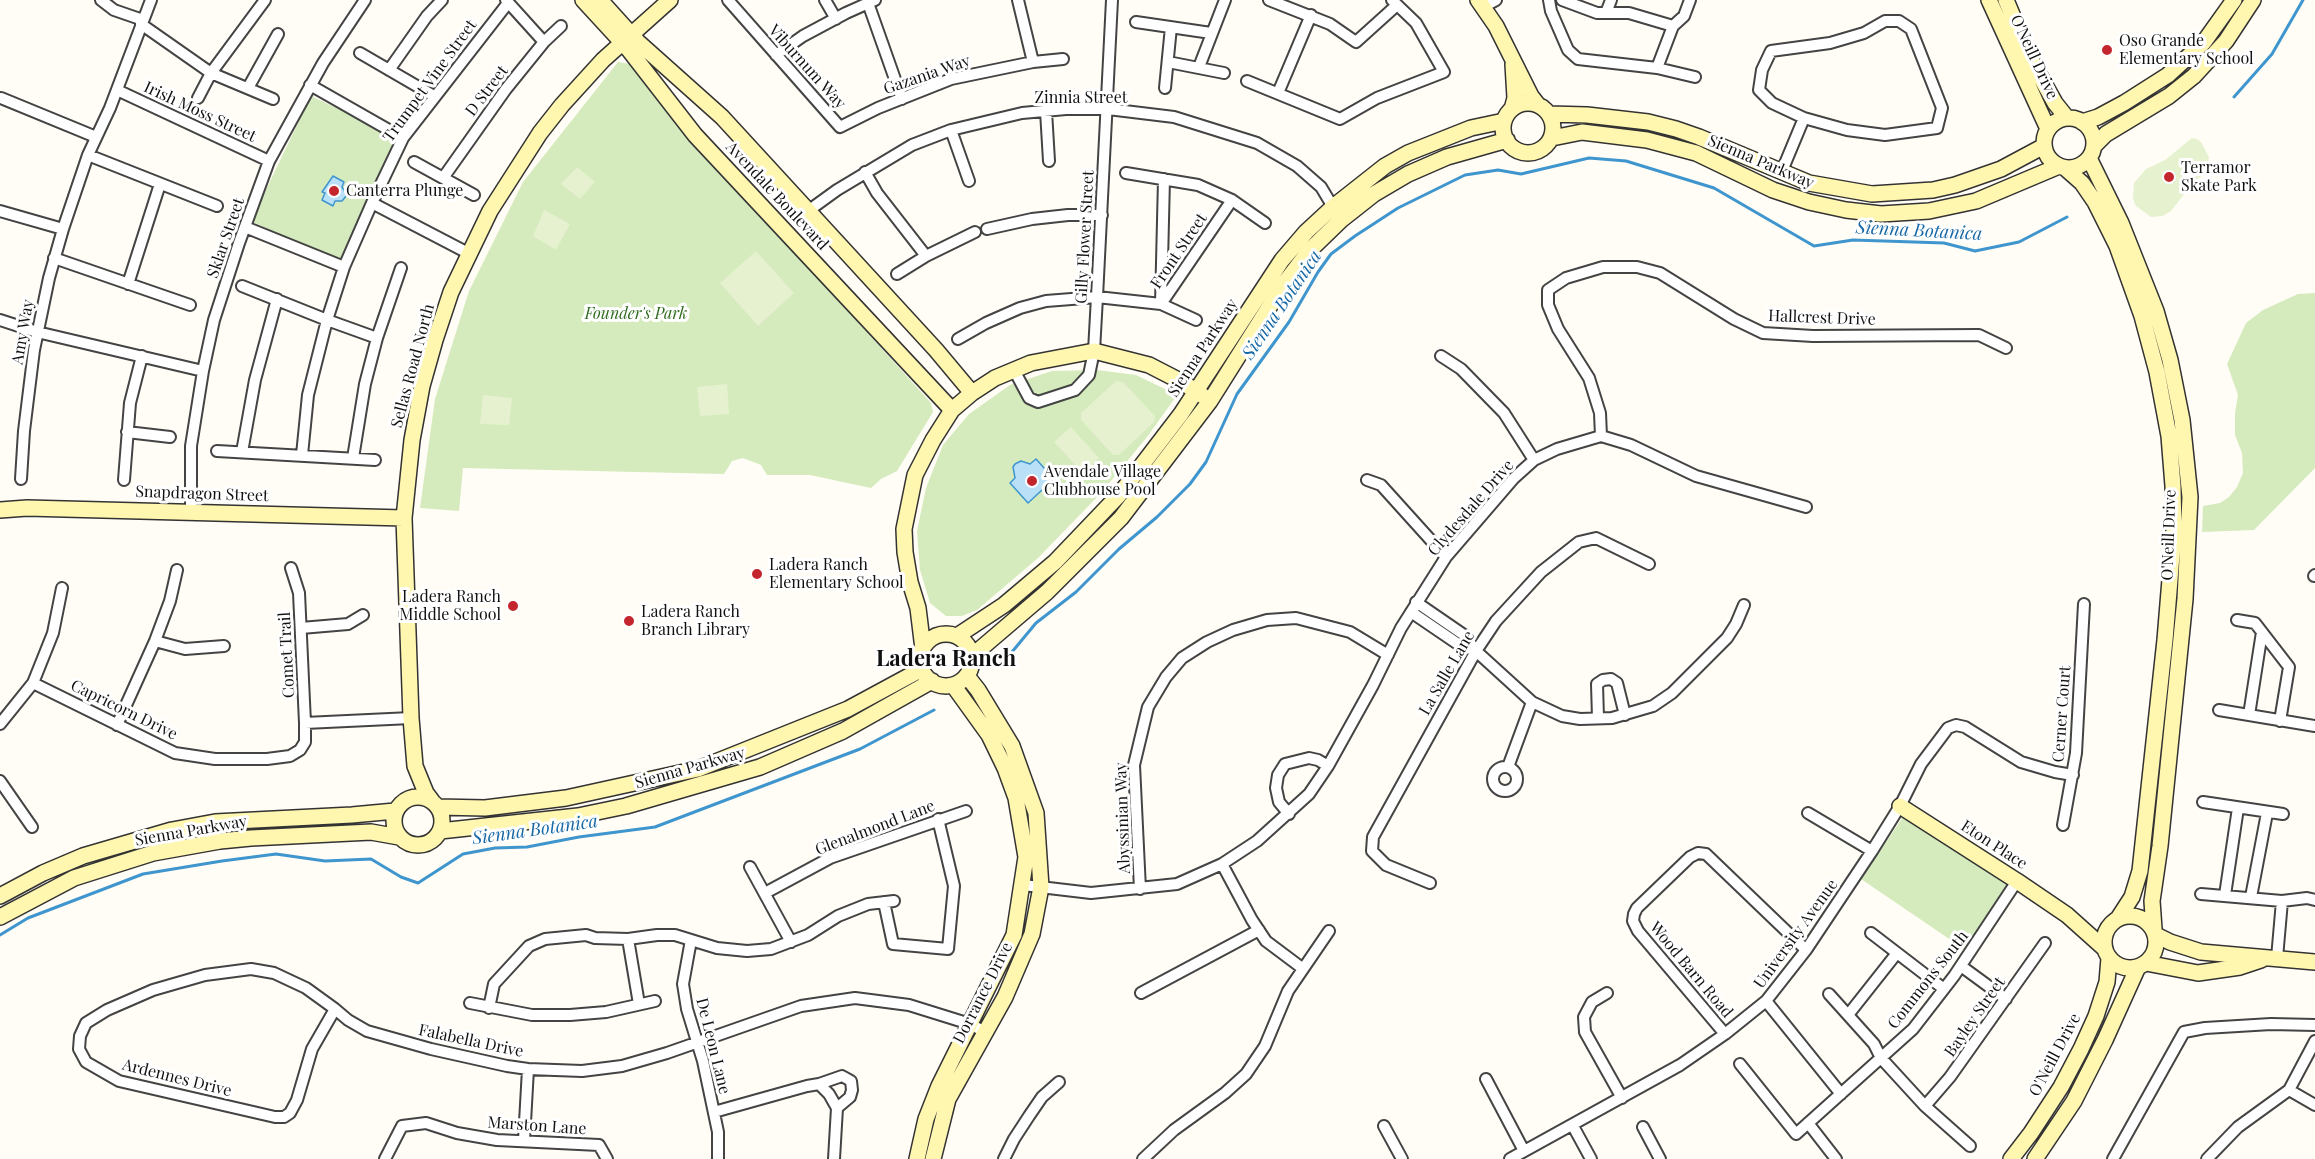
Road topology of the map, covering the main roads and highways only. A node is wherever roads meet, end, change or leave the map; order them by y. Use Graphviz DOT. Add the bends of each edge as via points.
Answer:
graph roads {
  1 [pos="583,0"];
  2 [pos="600,0"];
  3 [pos="670,0"];
  4 [pos="1989,0"];
  5 [pos="2006,0"];
  6 [pos="2234,0"];
  7 [pos="2253,0"];
  8 [pos="1486,2"];
  9 [pos="626,38"];
  10 [pos="1513,61"];
  11 [pos="1544,109"];
  12 [pos="1508,115"];
  13 [pos="2075,120"];
  14 [pos="2048,129"];
  15 [pos="1552,138"];
  16 [pos="1506,140"];
  17 [pos="2044,146"];
  18 [pos="2091,152"];
  19 [pos="1696,153"];
  20 [pos="2062,167"];
  21 [pos="1777,171"];
  22 [pos="1196,391"];
  23 [pos="972,393"];
  24 [pos="1210,401"];
  25 [pos="952,410"];
  26 [pos="0,510"];
  27 [pos="404,518"];
  28 [pos="918,608"];
  29 [pos="951,635"];
  30 [pos="923,649"];
  31 [pos="972,656"];
  32 [pos="927,675"];
  33 [pos="967,676"];
  34 [pos="954,685"];
  35 [pos="415,766"];
  36 [pos="435,804"];
  37 [pos="400,806"];
  38 [pos="1900,806"];
  39 [pos="440,831"];
  40 [pos="399,837"];
  41 [pos="0,896"];
  42 [pos="2067,915"];
  43 [pos="0,917"];
  44 [pos="2113,923"];
  45 [pos="2155,932"];
  46 [pos="2107,953"];
  47 [pos="2272,958"];
  48 [pos="2315,962"];
  49 [pos="2142,965"];
  50 [pos="917,1159"];
  51 [pos="933,1159"];
  52 [pos="2011,1159"];
  53 [pos="2035,1159"];
  1 -- 9 [label="main road, Avendale Boulevard"];
  2 -- 9 [label="main road, Avendale Boulevard"];
  3 -- 9 [label="main road, Sellas Road North"];
  4 -- 14 [label="main road, O'Neill Drive"];
  5 -- 13 [label="main road, O'Neill Drive" via="2031,60 2055,103"];
  6 -- 13 [label="main road" via="2204,42 2168,75 2098,117"];
  7 -- 18 [label="main road" via="2226,41 2194,76 2106,134"];
  8 -- 10 [label="main road"];
  9 -- 23 [label="main road, Avendale Boulevard" via="722,117"];
  9 -- 25 [label="main road, Avendale Boulevard" via="694,135"];
  9 -- 27 [label="main road, Sellas Road North" via="581,82 540,133 490,211 468,254 448,302 422,386"];
  10 -- 11 [label="main road" via="1531,96"];
  10 -- 12 [label="main road" via="1515,98"];
  11 -- 12 [label="main road, Sienna Parkway" via="1525,103"];
  11 -- 15 [label="main road" via="1553,122"];
  11 -- 21 [label="main road, Sienna Parkway" via="1676,129"];
  12 -- 16 [label="main road"];
  12 -- 22 [label="main road, Sienna Parkway" via="1408,153 1333,207 1282,260"];
  13 -- 14 [label="main road, O'Neill Drive" via="2053,124"];
  13 -- 18 [label="main road, O'Neill Drive" via="2091,132"];
  14 -- 17 [label="main road"];
  15 -- 16 [label="main road, Sienna Parkway" via="1541,150 1526,153"];
  15 -- 19 [label="main road, Sienna Parkway" via="1574,133 1618,135"];
  16 -- 24 [label="main road, Sienna Parkway" via="1447,157 1408,174 1341,220 1309,250 1283,285"];
  17 -- 20 [label="main road, O'Neill Drive" via="2052,161"];
  17 -- 21 [label="main road, Sienna Parkway" via="1971,181 1932,190 1872,194 1809,183"];
  18 -- 20 [label="main road" via="2078,166"];
  18 -- 45 [label="main road, O'Neill Drive" via="2156,311 2182,420 2190,497 2185,599 2152,901"];
  19 -- 20 [label="main road, Sienna Parkway" via="1791,196 1827,207 1881,214 1929,211 1976,201"];
  19 -- 21 [label="main road" via="1705,152 1763,176"];
  20 -- 44 [label="main road, O'Neill Drive" via="2082,183 2095,202 2117,246 2142,316 2169,436 2173,486 2174,531 2165,640 2140,871 2133,897"];
  22 -- 23 [label="main road" via="1149,364 1094,351 1031,363"];
  22 -- 24 [label="main road"];
  22 -- 29 [label="main road, Sienna Parkway" via="1119,495 1063,553 1004,605"];
  23 -- 25 [label="main road"];
  24 -- 31 [label="main road, Sienna Parkway" via="1121,518 1047,592"];
  25 -- 28 [label="main road" via="915,475 906,510 905,552"];
  26 -- 27 [label="main road, Snapdragon Street"];
  27 -- 35 [label="main road, Sellas Road North"];
  28 -- 29 [label="main road" via="932,624"];
  28 -- 30 [label="main road"];
  29 -- 30 [label="main road, Sienna Parkway" via="931,639"];
  29 -- 31 [label="main road" via="964,641"];
  30 -- 32 [label="main road" via="921,662"];
  31 -- 33 [label="main road"];
  32 -- 34 [label="main road" via="946,686"];
  32 -- 36 [label="main road, Sienna Parkway" via="698,769 566,798 485,808"];
  32 -- 39 [label="main road, Sienna Parkway" via="843,731 760,767 578,816"];
  33 -- 34 [label="main road"];
  33 -- 51 [label="main road, Dorrance Drive" via="1012,746 1036,813 1041,887 1032,934 1005,997 948,1099"];
  34 -- 50 [label="main road, Dorrance Drive" via="989,735 1005,768 1016,798 1026,857 1014,934 939,1086"];
  35 -- 36 [label="main road, Sellas Road North"];
  35 -- 37 [label="main road, Sellas Road North"];
  36 -- 37 [label="main road, Sienna Parkway" via="417,796"];
  36 -- 39 [label="main road" via="442,815"];
  37 -- 40 [label="main road" via="394,824"];
  37 -- 41 [label="main road, Sienna Parkway" via="352,815 215,822 172,830 83,856"];
  38 -- 42 [label="main road, Eton Place"];
  39 -- 40 [label="main road, Sienna Parkway" via="429,843 421,845"];
  40 -- 43 [label="main road, Sienna Parkway" via="371,832 251,838 153,853 74,878"];
  42 -- 44 [label="main road, Eton Place"];
  42 -- 46 [label="main road, Eton Place"];
  44 -- 45 [label="main road" via="2136,915"];
  44 -- 46 [label="main road, O'Neill Drive" via="2105,935"];
  45 -- 47 [label="main road" via="2170,942 2201,952"];
  45 -- 49 [label="main road, O'Neill Drive" via="2156,950"];
  46 -- 49 [label="main road" via="2122,967"];
  46 -- 52 [label="main road, O'Neill Drive" via="2107,982 2081,1049 2061,1087"];
  47 -- 48 [label="main road"];
  47 -- 49 [label="main road" via="2198,973"];
  49 -- 53 [label="main road, O'Neill Drive" via="2074,1101"];
}
